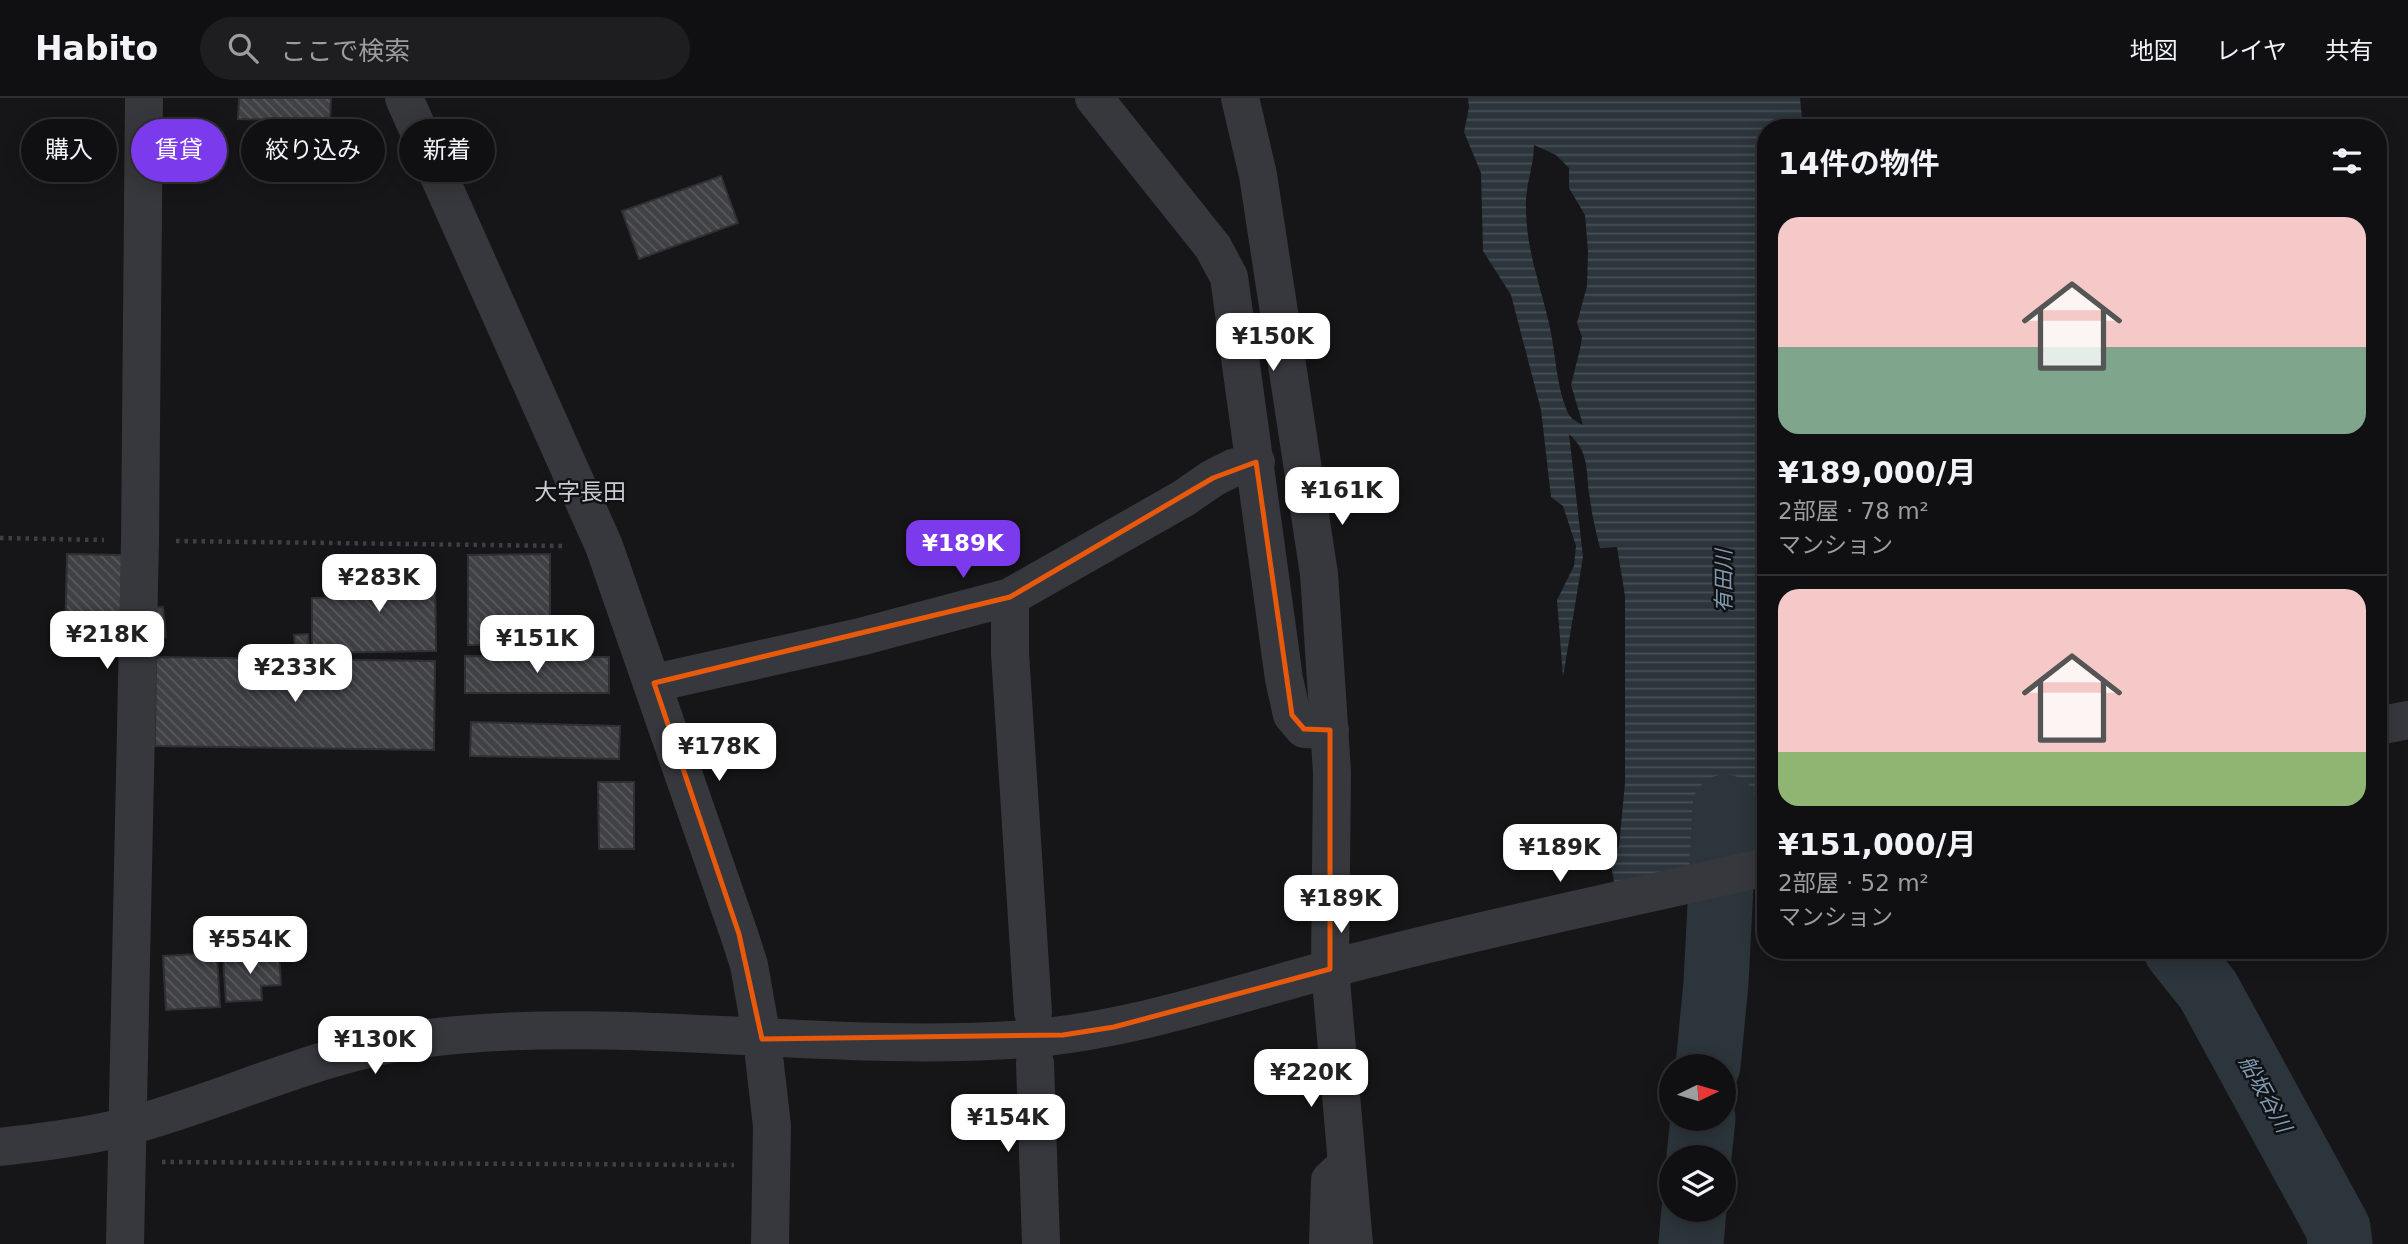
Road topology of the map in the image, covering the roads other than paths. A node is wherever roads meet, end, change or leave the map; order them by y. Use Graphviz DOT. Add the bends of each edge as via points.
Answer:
graph roads {
  1 [pos="144,98"];
  2 [pos="404,98"];
  3 [pos="1094,98"];
  4 [pos="1240,98"];
  5 [pos="1256,463"];
  6 [pos="1010,597"];
  7 [pos="654,683"];
  8 [pos="1330,730"];
  9 [pos="1757,869"];
  10 [pos="1330,969"];
  11 [pos="1033,1012"];
  12 [pos="762,1039"];
  13 [pos="1035,1063"];
  14 [pos="127,1144"];
  15 [pos="0,1147"];
  16 [pos="1346,1165"];
  17 [pos="125,1244"];
  18 [pos="770,1244"];
  19 [pos="1041,1244"];
  20 [pos="1328,1244"];
  21 [pos="1354,1244"];
  1 -- 14 [label="street"];
  2 -- 7 [label="street" via="604,546"];
  3 -- 5 [label="street" via="1213,247 1229,277"];
  4 -- 8 [label="street" via="1258,175 1319,575"];
  5 -- 6 [label="street" via="1213,478"];
  5 -- 8 [label="street" via="1292,715 1304,729"];
  6 -- 7 [label="street" via="860,637"];
  6 -- 11 [label="street"];
  7 -- 12 [label="street" via="749,965"];
  8 -- 10 [label="street"];
  9 -- 10 [label="street"];
  10 -- 12 [label="street" via="1114,1027 1063,1035 892,1041"];
  10 -- 16 [label="street"];
  12 -- 14 [label="street" via="502,1031 363,1048"];
  12 -- 18 [label="street" via="772,1126"];
  13 -- 19 [label="street"];
  14 -- 15 [label="street" via="77,1138"];
  14 -- 17 [label="street"];
  16 -- 20 [label="street" via="1330,1180"];
  16 -- 21 [label="street"];
}
